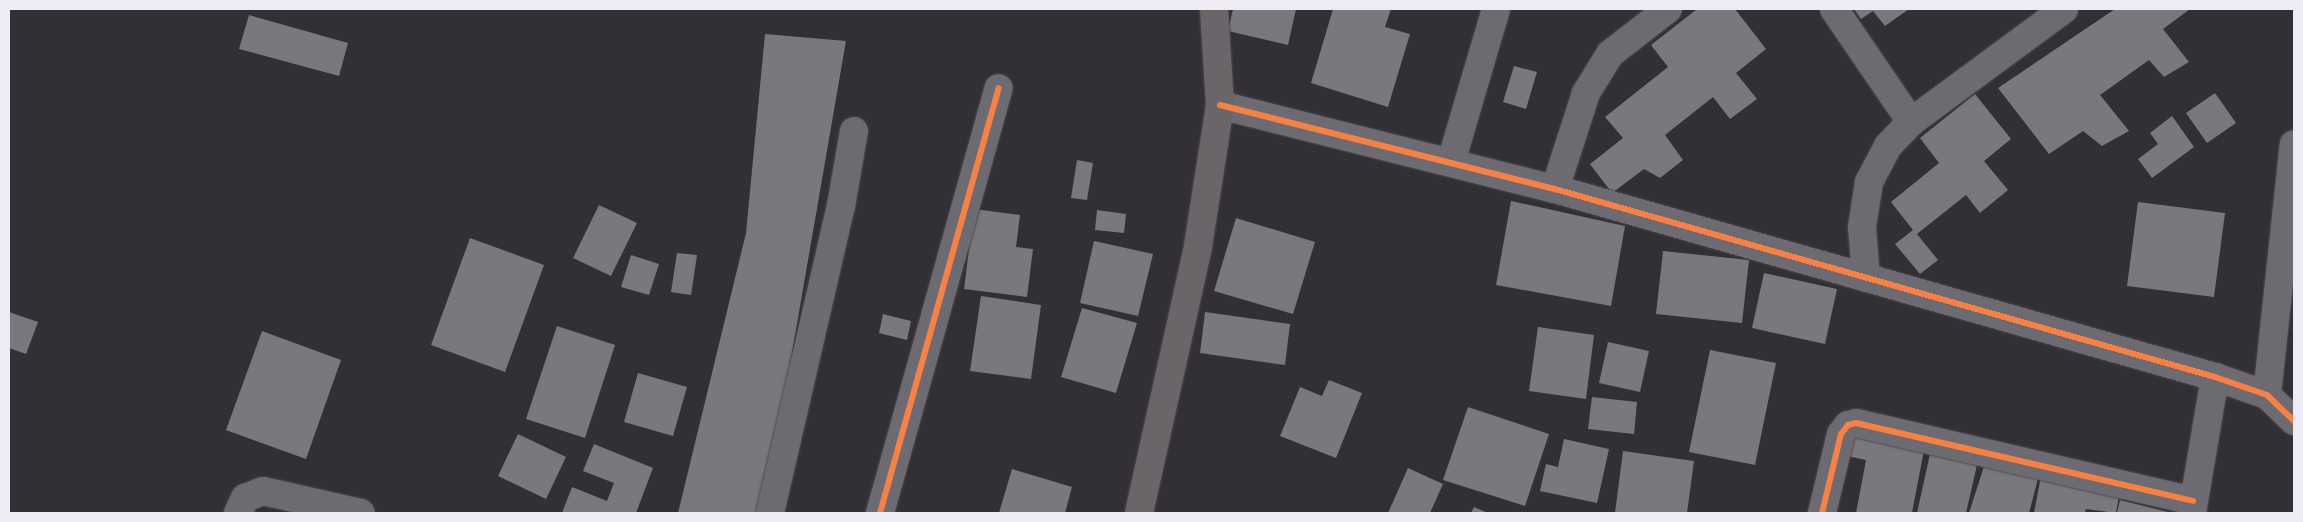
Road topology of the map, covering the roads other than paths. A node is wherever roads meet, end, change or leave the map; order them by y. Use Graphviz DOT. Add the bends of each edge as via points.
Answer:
graph roads {
  1 [pos="1214,9"];
  2 [pos="1496,9"];
  3 [pos="1668,9"];
  4 [pos="1834,9"];
  5 [pos="2064,9"];
  6 [pos="999,88"];
  7 [pos="1220,105"];
  8 [pos="1911,122"];
  9 [pos="854,131"];
  10 [pos="2294,144"];
  11 [pos="1451,162"];
  12 [pos="1555,189"];
  13 [pos="1866,278"];
  14 [pos="2215,377"];
  15 [pos="2267,395"];
  16 [pos="2294,421"];
  17 [pos="2193,507"];
  18 [pos="238,513"];
  19 [pos="360,513"];
  20 [pos="770,513"];
  21 [pos="880,513"];
  22 [pos="1139,513"];
  23 [pos="1822,513"];
  1 -- 7 [label="main road"];
  2 -- 11 [label="street"];
  3 -- 12 [label="street" via="1618,48 1586,93"];
  4 -- 8 [label="street"];
  5 -- 8 [label="street"];
  6 -- 21 [label="street"];
  7 -- 11 [label="street"];
  7 -- 22 [label="main road" via="1198,246"];
  8 -- 13 [label="street" via="1888,146 1870,182 1862,227"];
  9 -- 20 [label="street" via="841,206"];
  10 -- 15 [label="street"];
  11 -- 12 [label="street"];
  12 -- 13 [label="street"];
  13 -- 14 [label="street"];
  14 -- 15 [label="street"];
  14 -- 17 [label="street"];
  15 -- 16 [label="street"];
  17 -- 23 [label="street" via="1856,422 1848,425 1841,434"];
  18 -- 19 [label="street" via="245,498 263,491"];
}
